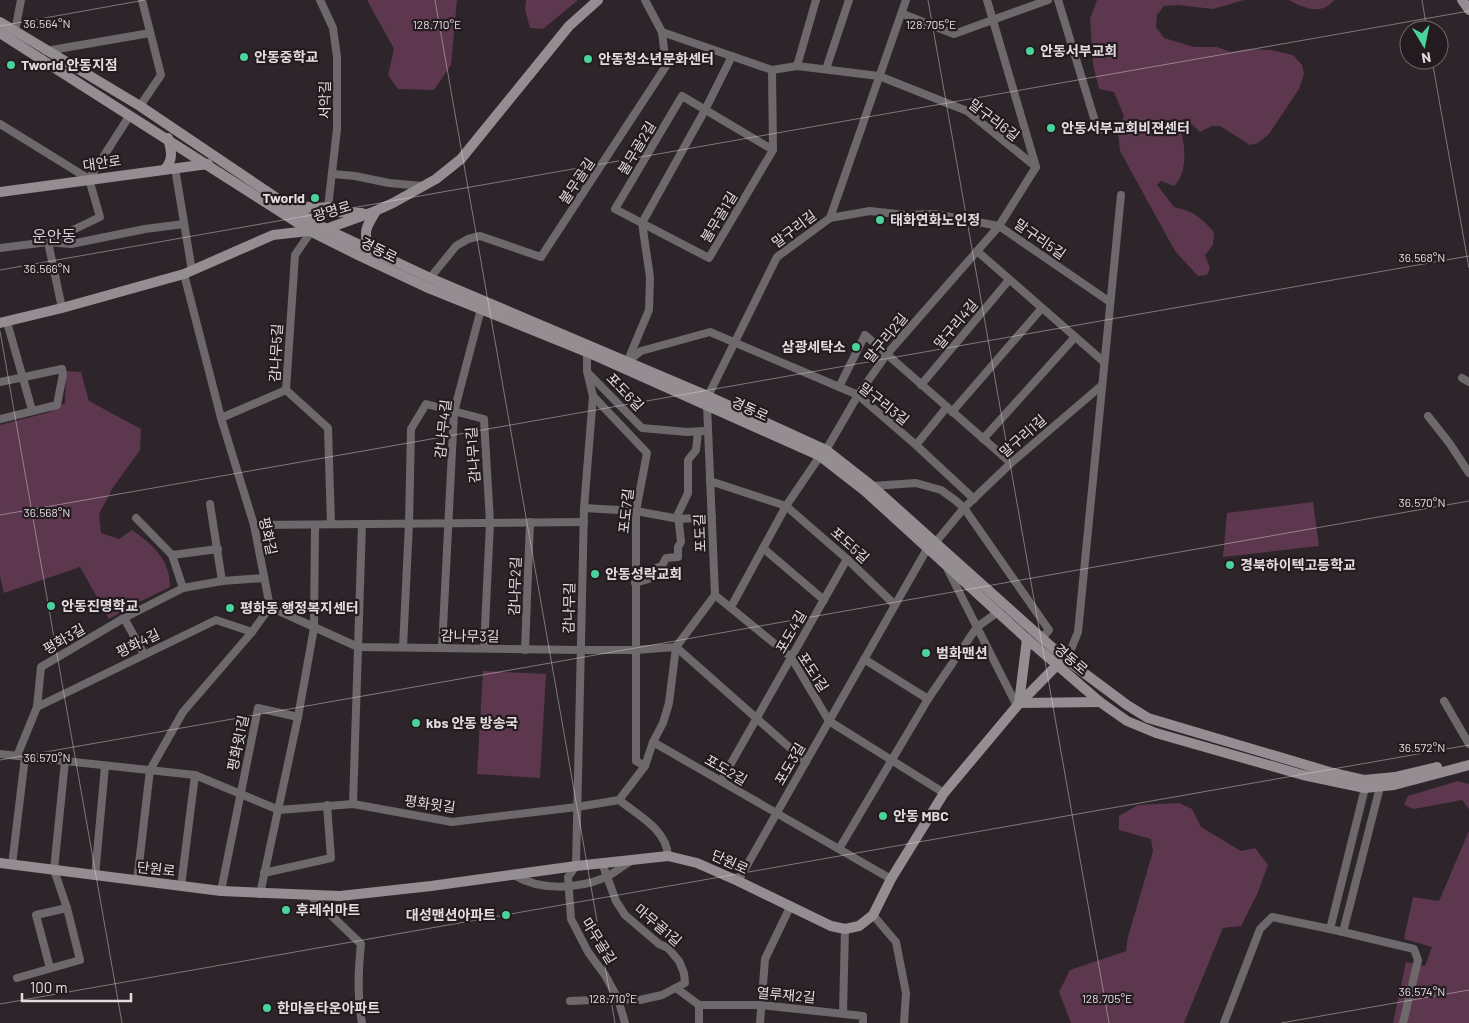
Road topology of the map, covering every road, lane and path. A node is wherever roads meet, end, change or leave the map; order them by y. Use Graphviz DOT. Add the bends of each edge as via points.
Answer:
graph roads {
  1 [pos="21,0"];
  2 [pos="142,0"];
  3 [pos="320,0"];
  4 [pos="598,0"];
  5 [pos="645,0"];
  6 [pos="816,0"];
  7 [pos="849,0"];
  8 [pos="906,0"];
  9 [pos="987,0"];
  10 [pos="1048,0"];
  11 [pos="1058,0"];
  12 [pos="1462,0"];
  13 [pos="1469,10"];
  14 [pos="903,14"];
  15 [pos="993,20"];
  16 [pos="0,22"];
  17 [pos="15,31"];
  18 [pos="662,32"];
  19 [pos="0,33"];
  20 [pos="150,33"];
  21 [pos="46,51"];
  22 [pos="732,56"];
  23 [pos="797,66"];
  24 [pos="826,69"];
  25 [pos="772,70"];
  26 [pos="878,76"];
  27 [pos="140,106"];
  28 [pos="705,110"];
  29 [pos="130,115"];
  30 [pos="2,127"];
  31 [pos="1098,131"];
  32 [pos="168,138"];
  33 [pos="773,150"];
  34 [pos="208,164"];
  35 [pos="170,168"];
  36 [pos="1036,168"];
  37 [pos="332,174"];
  38 [pos="89,179"];
  39 [pos="423,186"];
  40 [pos="0,192"];
  41 [pos="1120,195"];
  42 [pos="284,203"];
  43 [pos="328,207"];
  44 [pos="374,212"];
  45 [pos="830,218"];
  46 [pos="642,223"];
  47 [pos="184,224"];
  48 [pos="999,226"];
  49 [pos="318,228"];
  50 [pos="48,242"];
  51 [pos="0,248"];
  52 [pos="369,250"];
  53 [pos="977,251"];
  54 [pos="188,273"];
  55 [pos="430,278"];
  56 [pos="1009,280"];
  57 [pos="1110,302"];
  58 [pos="62,308"];
  59 [pos="1042,308"];
  60 [pos="482,309"];
  61 [pos="3,322"];
  62 [pos="1075,337"];
  63 [pos="734,342"];
  64 [pos="587,352"];
  65 [pos="887,354"];
  66 [pos="1104,362"];
  67 [pos="626,365"];
  68 [pos="587,371"];
  69 [pos="23,376"];
  70 [pos="1462,378"];
  71 [pos="0,382"];
  72 [pos="1469,382"];
  73 [pos="921,385"];
  74 [pos="1101,386"];
  75 [pos="839,387"];
  76 [pos="286,390"];
  77 [pos="858,395"];
  78 [pos="593,396"];
  79 [pos="708,400"];
  80 [pos="32,410"];
  81 [pos="949,410"];
  82 [pos="454,412"];
  83 [pos="1428,416"];
  84 [pos="221,418"];
  85 [pos="0,419"];
  86 [pos="708,430"];
  87 [pos="698,432"];
  88 [pos="983,439"];
  89 [pos="916,445"];
  90 [pos="823,453"];
  91 [pos="1011,463"];
  92 [pos="1469,472"];
  93 [pos="710,481"];
  94 [pos="872,486"];
  95 [pos="974,499"];
  96 [pos="210,504"];
  97 [pos="786,506"];
  98 [pos="584,508"];
  99 [pos="964,508"];
  100 [pos="636,511"];
  101 [pos="712,517"];
  102 [pos="136,518"];
  103 [pos="679,519"];
  104 [pos="530,522"];
  105 [pos="584,522"];
  106 [pos="449,523"];
  107 [pos="490,523"];
  108 [pos="331,524"];
  109 [pos="362,524"];
  110 [pos="409,524"];
  111 [pos="254,525"];
  112 [pos="315,525"];
  113 [pos="931,546"];
  114 [pos="763,548"];
  115 [pos="218,549"];
  116 [pos="172,555"];
  117 [pos="847,559"];
  118 [pos="946,566"];
  119 [pos="264,578"];
  120 [pos="222,581"];
  121 [pos="635,583"];
  122 [pos="183,588"];
  123 [pos="715,595"];
  124 [pos="824,600"];
  125 [pos="895,605"];
  126 [pos="731,607"];
  127 [pos="270,608"];
  128 [pos="998,612"];
  129 [pos="124,618"];
  130 [pos="977,627"];
  131 [pos="314,628"];
  132 [pos="252,632"];
  133 [pos="1027,639"];
  134 [pos="1040,639"];
  135 [pos="358,647"];
  136 [pos="403,647"];
  137 [pos="676,647"];
  138 [pos="442,648"];
  139 [pos="484,648"];
  140 [pos="524,650"];
  141 [pos="581,650"];
  142 [pos="635,650"];
  143 [pos="144,654"];
  144 [pos="791,658"];
  145 [pos="864,659"];
  146 [pos="1060,662"];
  147 [pos="928,699"];
  148 [pos="1444,701"];
  149 [pos="1100,702"];
  150 [pos="1018,704"];
  151 [pos="37,707"];
  152 [pos="298,717"];
  153 [pos="756,718"];
  154 [pos="829,721"];
  155 [pos="653,742"];
  156 [pos="1469,744"];
  157 [pos="0,754"];
  158 [pos="21,757"];
  159 [pos="1469,758"];
  160 [pos="891,760"];
  161 [pos="65,762"];
  162 [pos="806,762"];
  163 [pos="1469,765"];
  164 [pos="105,766"];
  165 [pos="645,766"];
  166 [pos="150,770"];
  167 [pos="195,775"];
  168 [pos="721,781"];
  169 [pos="1380,787"];
  170 [pos="1365,788"];
  171 [pos="944,792"];
  172 [pos="240,794"];
  173 [pos="619,800"];
  174 [pos="353,804"];
  175 [pos="327,805"];
  176 [pos="577,807"];
  177 [pos="279,810"];
  178 [pos="777,813"];
  179 [pos="839,849"];
  180 [pos="668,856"];
  181 [pos="633,860"];
  182 [pos="0,863"];
  183 [pos="602,863"];
  184 [pos="12,865"];
  185 [pos="576,866"];
  186 [pos="54,870"];
  187 [pos="264,873"];
  188 [pos="514,875"];
  189 [pos="95,876"];
  190 [pos="606,877"];
  191 [pos="891,879"];
  192 [pos="137,881"];
  193 [pos="738,881"];
  194 [pos="181,886"];
  195 [pos="568,886"];
  196 [pos="221,891"];
  197 [pos="260,894"];
  198 [pos="310,895"];
  199 [pos="790,907"];
  200 [pos="67,908"];
  201 [pos="873,915"];
  202 [pos="844,929"];
  203 [pos="1330,929"];
  204 [pos="1343,932"];
  205 [pos="50,968"];
  206 [pos="17,978"];
  207 [pos="676,988"];
  208 [pos="618,999"];
  209 [pos="570,1002"];
  210 [pos="699,1005"];
  211 [pos="761,1005"];
  212 [pos="843,1014"];
  213 [pos="362,1023"];
  214 [pos="625,1023"];
  215 [pos="699,1023"];
  216 [pos="760,1023"];
  217 [pos="862,1023"];
  218 [pos="904,1023"];
  219 [pos="1224,1023"];
  220 [pos="1402,1023"];
  1 -- 17 [label="street"];
  2 -- 20 [label="street"];
  3 -- 37 [label="street, 서악길" via="333,28 337,57 337,129"];
  4 -- 39 [label="street, 광명로" via="569,26 462,159"];
  5 -- 18 [label="street, 불무골길"];
  6 -- 23 [label="street"];
  7 -- 24 [label="street"];
  8 -- 14 [label="street, 말구리길"];
  9 -- 15 [label="street"];
  10 -- 15 [label="street"];
  11 -- 31 [label="street"];
  12 -- 13 [label="street"];
  14 -- 15 [label="street" via="954,34"];
  14 -- 26 [label="street, 말구리길"];
  15 -- 36 [label="street"];
  16 -- 17 [label="street, 경동로"];
  17 -- 21 [label="street, 경동로"];
  18 -- 22 [label="street"];
  18 -- 55 [label="street, 불무골길" via="666,66 541,257 480,236 456,246"];
  19 -- 29 [label="street, 경동로"];
  20 -- 21 [label="street"];
  20 -- 27 [label="street" via="161,75"];
  21 -- 27 [label="street, 경동로"];
  22 -- 25 [label="street"];
  22 -- 28 [label="street"];
  23 -- 24 [label="street"];
  23 -- 25 [label="street"];
  24 -- 26 [label="street"];
  25 -- 33 [label="street"];
  26 -- 36 [label="street, 말구리6길" via="967,111"];
  26 -- 45 [label="street, 말구리길"];
  27 -- 42 [label="street, 경동로"];
  28 -- 33 [label="street"];
  28 -- 46 [label="street"];
  28 -- 46 [label="street, 불무골2길" via="682,96 615,209"];
  29 -- 32 [label="street, 경동로"];
  29 -- 38 [label="street"];
  30 -- 38 [label="street"];
  32 -- 34 [label="street, 경동로"];
  32 -- 35 [label="street" via="172,155"];
  33 -- 46 [label="street, 불무골1길" via="709,258"];
  34 -- 35 [label="street, 대안로"];
  34 -- 49 [label="street, 경동로"];
  35 -- 38 [label="street, 대안로"];
  35 -- 47 [label="street, 평화길"];
  36 -- 48 [label="street, 말구리2길"];
  37 -- 39 [label="street"];
  37 -- 43 [label="street, 서악길"];
  38 -- 40 [label="street, 대안로"];
  38 -- 50 [label="street" via="100,217"];
  39 -- 44 [label="street, 광명로"];
  41 -- 57 [label="street"];
  42 -- 43 [label="street"];
  42 -- 49 [label="street, 경동로"];
  43 -- 44 [label="street" via="331,212"];
  43 -- 49 [label="street, 서악길"];
  44 -- 49 [label="street, 광명로"];
  44 -- 52 [label="street" via="365,234"];
  45 -- 48 [label="street, 말구리5길" via="870,211 934,214"];
  45 -- 63 [label="street, 말구리길" via="777,257"];
  46 -- 67 [label="street" via="650,277 649,310"];
  47 -- 50 [label="street" via="71,244"];
  47 -- 54 [label="street, 평화길"];
  48 -- 53 [label="street, 말구리2길"];
  48 -- 57 [label="street, 말구리5길"];
  49 -- 52 [label="street, 경동로"];
  49 -- 54 [label="street, 광명로" via="273,234"];
  49 -- 60 [label="street, 경동로" via="360,256"];
  49 -- 76 [label="street, 감나무5길" via="295,255"];
  50 -- 51 [label="street"];
  50 -- 58 [label="street"];
  52 -- 55 [label="street, 경동로"];
  53 -- 56 [label="street"];
  53 -- 65 [label="street, 말구리2길"];
  54 -- 58 [label="street, 광명로"];
  54 -- 84 [label="street, 평화길"];
  55 -- 67 [label="street, 경동로"];
  56 -- 59 [label="street"];
  56 -- 73 [label="street, 말구리4길"];
  57 -- 66 [label="street"];
  58 -- 61 [label="street, 광명로"];
  59 -- 62 [label="street"];
  59 -- 81 [label="street"];
  60 -- 64 [label="street, 경동로"];
  60 -- 82 [label="street, 감나무4길"];
  61 -- 69 [label="street"];
  62 -- 66 [label="street"];
  62 -- 88 [label="street"];
  63 -- 67 [label="street, 말구리3길" via="710,332 642,351"];
  63 -- 75 [label="street, 말구리3길"];
  63 -- 79 [label="street, 말구리길"];
  64 -- 67 [label="street, 경동로"];
  64 -- 68 [label="street, 감나무길"];
  65 -- 73 [label="street"];
  65 -- 75 [label="street" via="865,335"];
  65 -- 77 [label="street, 말구리2길"];
  66 -- 74 [label="street"];
  67 -- 79 [label="street, 경동로"];
  68 -- 78 [label="street, 감나무길"];
  68 -- 87 [label="street, 포도6길" via="642,428"];
  69 -- 71 [label="street"];
  69 -- 80 [label="street"];
  69 -- 80 [label="street" via="62,370 57,404"];
  70 -- 72 [label="street"];
  73 -- 81 [label="street"];
  74 -- 91 [label="street, 말구리1길"];
  74 -- 146 [label="street" via="1078,632 1072,647"];
  75 -- 77 [label="street, 말구리3길"];
  76 -- 84 [label="street"];
  76 -- 108 [label="street, 감나무5길" via="328,428"];
  77 -- 89 [label="street, 말구리3길"];
  77 -- 90 [label="street, 말구리2길"];
  78 -- 98 [label="street, 감나무길"];
  78 -- 100 [label="street, 포도7길" via="648,453"];
  79 -- 86 [label="street, 포도길"];
  79 -- 90 [label="street, 경동로"];
  80 -- 85 [label="street"];
  81 -- 88 [label="street"];
  81 -- 89 [label="street"];
  82 -- 106 [label="street, 감나무4길"];
  82 -- 107 [label="street, 감나무1길" via="484,420"];
  82 -- 110 [label="street, 감나무1길" via="426,404 411,429"];
  83 -- 92 [label="street"];
  84 -- 111 [label="street, 평화길"];
  86 -- 87 [label="street, 포도6길"];
  86 -- 93 [label="street, 포도길"];
  87 -- 103 [label="street" via="696,450 688,460 688,493 678,514"];
  88 -- 91 [label="street"];
  89 -- 95 [label="street, 말구리3길"];
  90 -- 94 [label="street, 경동로"];
  90 -- 97 [label="street, 말구리2길"];
  90 -- 113 [label="street, 경동로"];
  91 -- 95 [label="street, 말구리1길"];
  93 -- 97 [label="street, 포도5길"];
  93 -- 101 [label="street, 포도길"];
  94 -- 99 [label="street" via="916,483 941,490"];
  94 -- 113 [label="street, 경동로"];
  95 -- 99 [label="street, 말구리1길"];
  96 -- 115 [label="street"];
  97 -- 114 [label="street"];
  97 -- 117 [label="street, 포도5길"];
  98 -- 100 [label="street"];
  98 -- 105 [label="street, 감나무길"];
  99 -- 113 [label="street, 말구리1길"];
  99 -- 134 [label="street" via="1049,630"];
  100 -- 103 [label="street"];
  100 -- 121 [label="street, 포도7길"];
  101 -- 103 [label="street"];
  101 -- 123 [label="street, 포도길"];
  102 -- 116 [label="street"];
  103 -- 121 [label="street" via="681,542 678,558 666,558 652,578"];
  104 -- 105 [label="street"];
  104 -- 107 [label="street"];
  104 -- 140 [label="street, 감나무2길"];
  105 -- 141 [label="street, 감나무길"];
  106 -- 107 [label="street"];
  106 -- 110 [label="street"];
  106 -- 138 [label="street"];
  107 -- 139 [label="street, 감나무2길"];
  108 -- 109 [label="street"];
  108 -- 112 [label="street"];
  109 -- 110 [label="street"];
  109 -- 135 [label="street"];
  110 -- 136 [label="street"];
  111 -- 112 [label="street"];
  111 -- 119 [label="street, 평화길"];
  112 -- 131 [label="street"];
  113 -- 118 [label="street, 경동로"];
  113 -- 125 [label="street, 포도3길"];
  113 -- 134 [label="street, 경동로"];
  114 -- 124 [label="street"];
  114 -- 126 [label="street"];
  115 -- 116 [label="street"];
  115 -- 120 [label="street"];
  116 -- 122 [label="street"];
  117 -- 124 [label="street, 포도4길"];
  117 -- 125 [label="street, 포도5길"];
  118 -- 128 [label="street, 경동로"];
  118 -- 130 [label="street"];
  119 -- 120 [label="street, 평화3길"];
  119 -- 127 [label="street, 평화길"];
  120 -- 122 [label="street, 평화3길"];
  121 -- 142 [label="street, 포도7길"];
  122 -- 129 [label="street, 평화3길"];
  123 -- 126 [label="street, 포도1길"];
  123 -- 137 [label="street"];
  124 -- 144 [label="street, 포도4길"];
  125 -- 145 [label="street, 포도3길"];
  126 -- 144 [label="street, 포도1길"];
  127 -- 131 [label="street, 감나무3길"];
  127 -- 132 [label="street"];
  128 -- 130 [label="street"];
  128 -- 133 [label="street, 경동로"];
  129 -- 143 [label="street"];
  129 -- 151 [label="street, 평화3길" via="40,667"];
  130 -- 147 [label="street"];
  130 -- 150 [label="street"];
  131 -- 135 [label="street, 감나무3길"];
  131 -- 152 [label="street"];
  132 -- 143 [label="street, 평화4길" via="216,620"];
  132 -- 166 [label="street" via="184,712"];
  133 -- 146 [label="street, 경동로"];
  133 -- 150 [label="street"];
  134 -- 146 [label="street, 경동로"];
  135 -- 136 [label="street, 감나무3길"];
  135 -- 174 [label="street"];
  136 -- 138 [label="street, 감나무3길"];
  137 -- 142 [label="street"];
  137 -- 153 [label="street"];
  137 -- 155 [label="street" via="669,703"];
  138 -- 139 [label="street, 감나무3길"];
  139 -- 140 [label="street, 감나무3길"];
  140 -- 141 [label="street, 감나무3길"];
  141 -- 142 [label="street"];
  141 -- 176 [label="street, 감나무길"];
  142 -- 165 [label="street, 포도7길" via="636,761"];
  143 -- 151 [label="street, 평화4길"];
  144 -- 153 [label="street, 포도4길"];
  144 -- 154 [label="street, 포도1길"];
  145 -- 147 [label="street"];
  145 -- 154 [label="street, 포도3길"];
  146 -- 149 [label="street, 경동로"];
  146 -- 150 [label="street"];
  146 -- 159 [label="street, 경동로" via="1148,718 1333,773 1364,780 1395,777"];
  147 -- 160 [label="street"];
  148 -- 156 [label="street"];
  149 -- 150 [label="street"];
  149 -- 170 [label="street, 경동로" via="1127,721 1156,733 1303,775"];
  150 -- 171 [label="street"];
  151 -- 158 [label="street, 평화3길"];
  152 -- 172 [label="street, 평화윗1길" via="258,708"];
  152 -- 177 [label="street"];
  153 -- 162 [label="street"];
  153 -- 168 [label="street, 포도4길"];
  154 -- 160 [label="street, 포도1길"];
  154 -- 162 [label="street, 포도3길"];
  155 -- 165 [label="street"];
  155 -- 168 [label="street, 포도2길"];
  157 -- 158 [label="street, 평화윗길"];
  158 -- 161 [label="street, 평화윗길"];
  158 -- 184 [label="street"];
  160 -- 171 [label="street, 포도1길"];
  160 -- 179 [label="street"];
  161 -- 164 [label="street, 평화윗길"];
  161 -- 186 [label="street"];
  162 -- 178 [label="street, 포도3길"];
  163 -- 169 [label="street, 경동로"];
  164 -- 166 [label="street, 평화윗길"];
  164 -- 189 [label="street"];
  165 -- 173 [label="street"];
  166 -- 167 [label="street, 평화윗길"];
  166 -- 192 [label="street"];
  167 -- 172 [label="street, 평화윗길"];
  167 -- 194 [label="street"];
  168 -- 178 [label="street, 포도2길"];
  169 -- 170 [label="street, 경동로"];
  169 -- 204 [label="street"];
  170 -- 203 [label="street"];
  171 -- 191 [label="street"];
  172 -- 177 [label="street, 평화윗길"];
  172 -- 196 [label="street"];
  173 -- 176 [label="street"];
  173 -- 180 [label="street" via="664,839"];
  174 -- 175 [label="street, 평화윗길"];
  174 -- 176 [label="street, 평화윗길" via="452,822"];
  175 -- 177 [label="street, 평화윗길"];
  175 -- 187 [label="street" via="331,858"];
  176 -- 185 [label="street, 감나무길"];
  177 -- 187 [label="street"];
  178 -- 179 [label="street, 포도2길"];
  178 -- 193 [label="street, 포도3길"];
  179 -- 191 [label="street, 포도2길"];
  180 -- 181 [label="street, 단원로"];
  180 -- 193 [label="street, 단원로" via="697,863"];
  181 -- 183 [label="street, 단원로"];
  181 -- 190 [label="street"];
  182 -- 184 [label="street, 단원로"];
  183 -- 185 [label="street, 단원로"];
  183 -- 190 [label="street, 마무골1길"];
  184 -- 186 [label="street, 단원로"];
  185 -- 188 [label="street, 단원로"];
  185 -- 195 [label="street, 마무골길" via="568,877"];
  186 -- 189 [label="street, 단원로"];
  186 -- 200 [label="street"];
  187 -- 197 [label="street"];
  188 -- 195 [label="street" via="534,884"];
  188 -- 198 [label="street, 단원로" via="340,896"];
  189 -- 192 [label="street, 단원로"];
  190 -- 195 [label="street"];
  190 -- 207 [label="street, 마무골1길" via="625,915 668,948 679,961 685,982"];
  191 -- 201 [label="street"];
  192 -- 194 [label="street, 단원로"];
  193 -- 199 [label="street, 단원로"];
  194 -- 196 [label="street, 단원로"];
  195 -- 208 [label="street, 마무골길" via="571,919"];
  196 -- 197 [label="street, 단원로"];
  197 -- 198 [label="street, 단원로"];
  198 -- 213 [label="street" via="361,944 358,1001"];
  199 -- 202 [label="street, 단원로"];
  199 -- 211 [label="street" via="765,959"];
  200 -- 205 [label="street" via="80,960"];
  200 -- 205 [label="street" via="36,915"];
  201 -- 202 [label="street" via="859,926"];
  201 -- 218 [label="street" via="896,942 906,992"];
  202 -- 212 [label="street"];
  203 -- 204 [label="street"];
  203 -- 219 [label="street" via="1272,917 1260,929"];
  204 -- 220 [label="street" via="1414,949 1418,960"];
  205 -- 206 [label="street"];
  207 -- 208 [label="street" via="647,998"];
  207 -- 210 [label="street"];
  208 -- 209 [label="street"];
  208 -- 214 [label="street, 마무골길"];
  210 -- 211 [label="street, 열루재2길"];
  210 -- 215 [label="street"];
  211 -- 212 [label="street, 열루재2길"];
  211 -- 216 [label="street"];
  212 -- 217 [label="street, 열루재2길" via="863,1016"];
}
